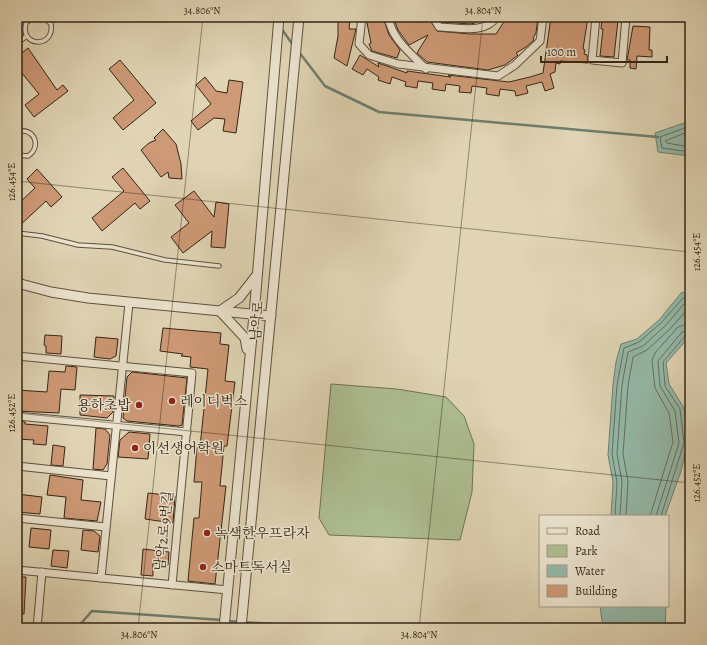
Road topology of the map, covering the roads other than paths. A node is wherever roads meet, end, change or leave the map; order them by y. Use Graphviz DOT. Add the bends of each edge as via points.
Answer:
graph roads {
  1 [pos="33,17"];
  2 [pos="43,17"];
  3 [pos="280,17"];
  4 [pos="299,17"];
  5 [pos="362,17"];
  6 [pos="388,17"];
  7 [pos="433,17"];
  8 [pos="496,17"];
  9 [pos="543,17"];
  10 [pos="596,17"];
  11 [pos="626,17"];
  12 [pos="28,18"];
  13 [pos="27,36"];
  14 [pos="17,43"];
  15 [pos="426,68"];
  16 [pos="17,132"];
  17 [pos="17,155"];
  18 [pos="17,233"];
  19 [pos="220,266"];
  20 [pos="257,275"];
  21 [pos="17,283"];
  22 [pos="129,303"];
  23 [pos="220,311"];
  24 [pos="254,315"];
  25 [pos="271,316"];
  26 [pos="17,356"];
  27 [pos="250,361"];
  28 [pos="122,367"];
  29 [pos="17,416"];
  30 [pos="116,426"];
  31 [pos="187,432"];
  32 [pos="17,466"];
  33 [pos="111,476"];
  34 [pos="17,518"];
  35 [pos="106,527"];
  36 [pos="17,570"];
  37 [pos="42,572"];
  38 [pos="101,578"];
  39 [pos="172,585"];
  40 [pos="227,594"];
  41 [pos="37,628"];
  42 [pos="224,628"];
  43 [pos="241,628"];
  1 -- 12 [label="lane"];
  2 -- 13 [label="lane" via="50,24 49,37 38,42 30,40"];
  3 -- 20 [label="street, 남악로"];
  4 -- 25 [label="street, 남악로"];
  5 -- 15 [label="street" via="359,44 369,55 398,64"];
  6 -- 15 [label="street" via="390,28 402,46"];
  7 -- 8 [label="street" via="439,27 480,29 493,22"];
  9 -- 15 [label="street" via="540,41 515,65 498,76"];
  10 -- 11 [label="street" via="592,60 622,63"];
  12 -- 13 [label="lane" via="25,28"];
  13 -- 14 [label="lane"];
  16 -- 17 [label="lane" via="31,133 36,145 28,156"];
  18 -- 19 [label="lane" via="78,245 112,247 165,260"];
  20 -- 23 [label="street" via="239,298"];
  20 -- 24 [label="street, 남악로"];
  21 -- 22 [label="street" via="67,295"];
  22 -- 23 [label="street"];
  22 -- 28 [label="street"];
  23 -- 24 [label="street"];
  23 -- 27 [label="street" via="245,338"];
  24 -- 25 [label="street"];
  24 -- 27 [label="street, 남악로"];
  25 -- 43 [label="street, 남악로"];
  26 -- 28 [label="street, 남악2로9번길"];
  27 -- 40 [label="street, 남악로"];
  28 -- 30 [label="street"];
  28 -- 31 [label="street, 남악2로9번길" via="192,374"];
  29 -- 30 [label="street"];
  30 -- 31 [label="street"];
  30 -- 33 [label="street"];
  31 -- 39 [label="street, 남악2로9번길"];
  32 -- 33 [label="street"];
  33 -- 35 [label="street"];
  34 -- 35 [label="street"];
  35 -- 38 [label="street"];
  36 -- 37 [label="street, 남악2로9번길"];
  37 -- 38 [label="street, 남악2로9번길"];
  37 -- 41 [label="street"];
  38 -- 39 [label="street, 남악2로9번길"];
  39 -- 40 [label="street"];
  40 -- 42 [label="street, 남악로"];
}
